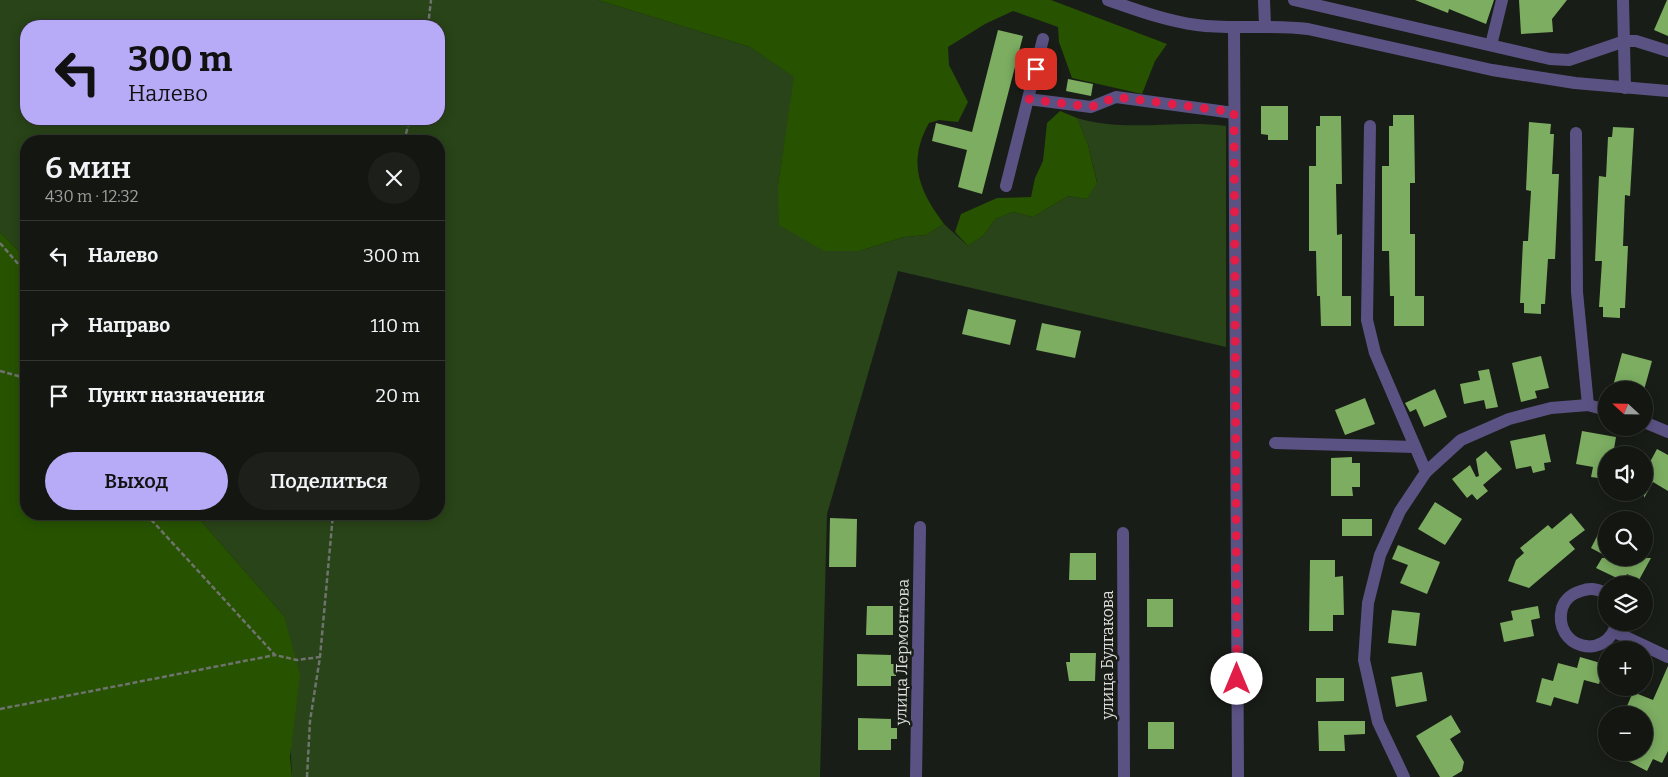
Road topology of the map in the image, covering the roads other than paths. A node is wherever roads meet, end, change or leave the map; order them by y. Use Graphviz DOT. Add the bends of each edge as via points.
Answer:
graph roads {
  1 [pos="1108,0"];
  2 [pos="1264,0"];
  3 [pos="1294,0"];
  4 [pos="1502,0"];
  5 [pos="1623,0"];
  6 [pos="1265,26"];
  7 [pos="1234,28"];
  8 [pos="1043,39"];
  9 [pos="1625,41"];
  10 [pos="1490,45"];
  11 [pos="1668,51"];
  12 [pos="1625,88"];
  13 [pos="1668,91"];
  14 [pos="1028,99"];
  15 [pos="1234,112"];
  16 [pos="1370,126"];
  17 [pos="1576,133"];
  18 [pos="1006,186"];
  19 [pos="1588,405"];
  20 [pos="1598,408"];
  21 [pos="1653,426"];
  22 [pos="1668,432"];
  23 [pos="1275,443"];
  24 [pos="1415,447"];
  25 [pos="1426,472"];
  26 [pos="920,527"];
  27 [pos="1123,533"];
  28 [pos="1598,592"];
  29 [pos="1613,631"];
  30 [pos="1623,631"];
  31 [pos="1668,657"];
  32 [pos="916,777"];
  33 [pos="1124,777"];
  34 [pos="1238,777"];
  35 [pos="1404,777"];
  1 -- 7 [label="street" via="1163,18"];
  2 -- 6 [label="street"];
  3 -- 10 [label="street"];
  4 -- 10 [label="street"];
  5 -- 9 [label="street"];
  6 -- 7 [label="street"];
  6 -- 12 [label="street" via="1308,29 1492,70"];
  7 -- 15 [label="street"];
  8 -- 14 [label="street"];
  9 -- 10 [label="street" via="1569,60 1550,59"];
  9 -- 11 [label="street"];
  9 -- 12 [label="street"];
  12 -- 13 [label="street"];
  14 -- 15 [label="street" via="1091,107 1116,97"];
  14 -- 18 [label="street"];
  15 -- 34 [label="street"];
  16 -- 24 [label="street" via="1367,320 1375,353"];
  17 -- 19 [label="street" via="1577,292"];
  19 -- 20 [label="street"];
  19 -- 25 [label="street" via="1551,408 1509,419 1461,440"];
  21 -- 22 [label="street"];
  23 -- 24 [label="street"];
  24 -- 25 [label="street"];
  25 -- 35 [label="street" via="1400,510 1380,555 1368,603 1364,660 1378,722"];
  26 -- 32 [label="street, улица Лермонтова"];
  27 -- 33 [label="street, улица Булгакова"];
  28 -- 29 [label="street" via="1589,588 1574,592 1563,604 1560,618 1564,633 1575,644 1590,648 1604,643"];
  30 -- 31 [label="street"];
}
